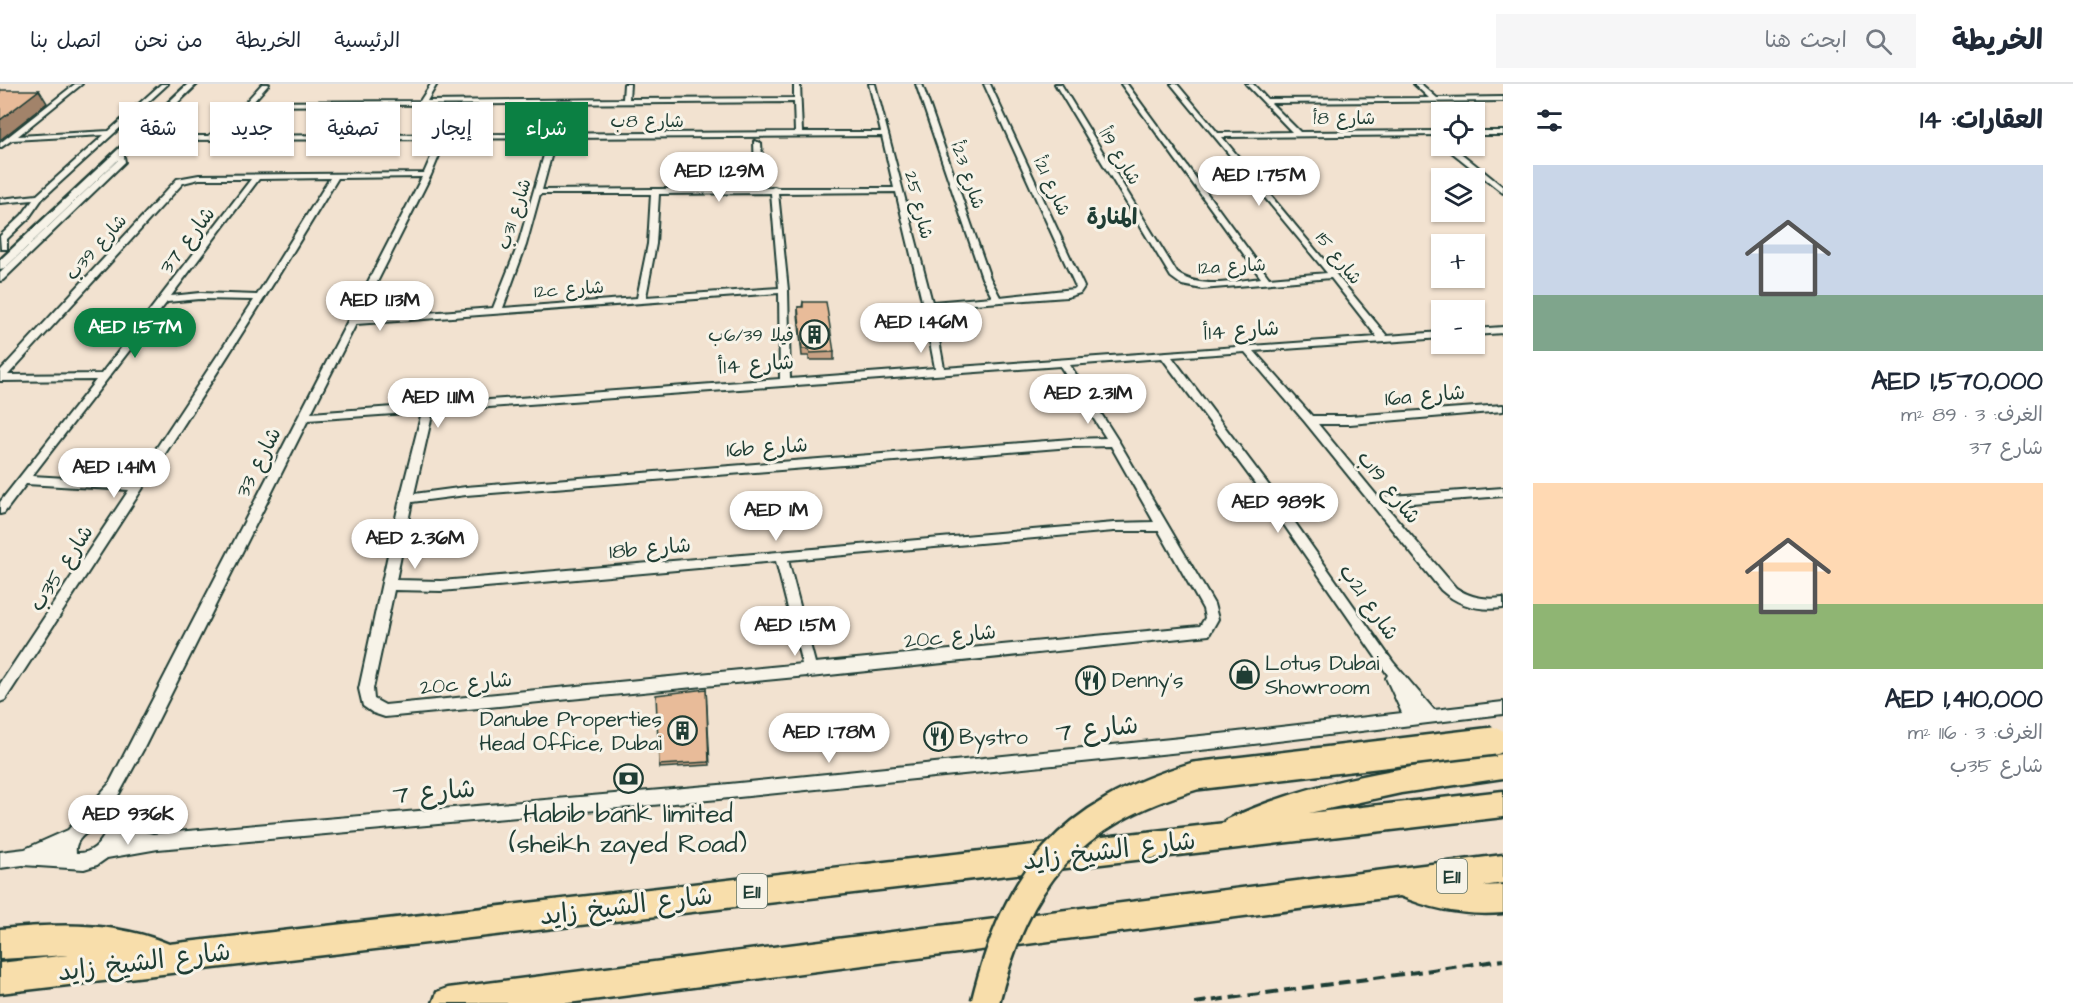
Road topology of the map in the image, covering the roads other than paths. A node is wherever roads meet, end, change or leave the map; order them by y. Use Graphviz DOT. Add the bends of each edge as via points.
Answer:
graph roads {
  1 [pos="79,84"];
  2 [pos="165,84"];
  3 [pos="182,84"];
  4 [pos="193,84"];
  5 [pos="266,84"];
  6 [pos="435,84"];
  7 [pos="797,84"];
  8 [pos="872,84"];
  9 [pos="919,84"];
  10 [pos="987,84"];
  11 [pos="1058,84"];
  12 [pos="1124,84"];
  13 [pos="1174,84"];
  14 [pos="1249,84"];
  15 [pos="1420,86"];
  16 [pos="626,88"];
  17 [pos="51,99"];
  18 [pos="61,99"];
  19 [pos="1437,99"];
  20 [pos="1503,99"];
  21 [pos="1264,100"];
  22 [pos="799,101"];
  23 [pos="145,102"];
  24 [pos="162,102"];
  25 [pos="174,102"];
  26 [pos="249,102"];
  27 [pos="425,102"];
  28 [pos="623,102"];
  29 [pos="294,103"];
  30 [pos="412,103"];
  31 [pos="493,103"];
  32 [pos="119,125"];
  33 [pos="110,133"];
  34 [pos="1485,133"];
  35 [pos="1503,133"];
  36 [pos="1216,134"];
  37 [pos="1295,134"];
  38 [pos="92,135"];
  39 [pos="802,135"];
  40 [pos="884,135"];
  41 [pos="1431,135"];
  42 [pos="13,136"];
  43 [pos="588,136"];
  44 [pos="738,136"];
  45 [pos="777,136"];
  46 [pos="412,137"];
  47 [pos="198,138"];
  48 [pos="209,138"];
  49 [pos="294,138"];
  50 [pos="104,139"];
  51 [pos="119,142"];
  52 [pos="757,143"];
  53 [pos="0,146"];
  54 [pos="119,155"];
  55 [pos="123,156"];
  56 [pos="435,156"];
  57 [pos="549,156"];
  58 [pos="1462,156"];
  59 [pos="98,162"];
  60 [pos="759,172"];
  61 [pos="338,176"];
  62 [pos="426,176"];
  63 [pos="259,177"];
  64 [pos="94,178"];
  65 [pos="898,188"];
  66 [pos="777,189"];
  67 [pos="658,190"];
  68 [pos="540,191"];
  69 [pos="1503,191"];
  70 [pos="0,201"];
  71 [pos="36,201"];
  72 [pos="1,250"];
  73 [pos="0,266"];
  74 [pos="1174,275"];
  75 [pos="1335,277"];
  76 [pos="0,278"];
  77 [pos="1270,281"];
  78 [pos="784,292"];
  79 [pos="167,296"];
  80 [pos="261,296"];
  81 [pos="994,299"];
  82 [pos="645,301"];
  83 [pos="927,303"];
  84 [pos="501,310"];
  85 [pos="355,318"];
  86 [pos="1503,330"];
  87 [pos="1485,331"];
  88 [pos="1431,336"];
  89 [pos="1387,339"];
  90 [pos="1250,349"];
  91 [pos="1168,354"];
  92 [pos="1067,362"];
  93 [pos="943,370"];
  94 [pos="0,379"];
  95 [pos="101,380"];
  96 [pos="789,382"];
  97 [pos="1503,408"];
  98 [pos="424,409"];
  99 [pos="306,415"];
  100 [pos="1311,423"];
  101 [pos="1112,439"];
  102 [pos="21,483"];
  103 [pos="140,483"];
  104 [pos="1503,492"];
  105 [pos="407,495"];
  106 [pos="1377,504"];
  107 [pos="0,510"];
  108 [pos="1161,523"];
  109 [pos="785,556"];
  110 [pos="387,589"];
  111 [pos="1503,603"];
  112 [pos="1388,666"];
  113 [pos="805,671"];
  114 [pos="0,696"];
  115 [pos="1503,708"];
  116 [pos="1431,716"];
  117 [pos="1411,717"];
  118 [pos="1500,749"];
  119 [pos="114,789"];
  120 [pos="1503,804"];
  121 [pos="112,825"];
  122 [pos="76,833"];
  123 [pos="1222,837"];
  124 [pos="158,841"];
  125 [pos="103,851"];
  126 [pos="23,857"];
  127 [pos="70,859"];
  128 [pos="0,860"];
  129 [pos="1503,869"];
  130 [pos="1401,882"];
  131 [pos="1503,899"];
  132 [pos="0,944"];
  133 [pos="170,958"];
  134 [pos="0,978"];
  135 [pos="448,1003"];
  136 [pos="985,1003"];
  1 -- 18 [label="street"];
  2 -- 23 [label="street"];
  3 -- 24 [label="main road"];
  4 -- 25 [label="main road"];
  5 -- 26 [label="street"];
  6 -- 27 [label="street"];
  7 -- 22 [label="street"];
  8 -- 40 [label="street, شارع 25"];
  9 -- 81 [label="street, شارع 23أ"];
  10 -- 81 [label="street, شارع 21أ" via="1080,283 1077,291 1067,294"];
  11 -- 74 [label="street, شارع 19أ"];
  12 -- 77 [label="street"];
  13 -- 36 [label="street, شارع 15"];
  14 -- 21 [label="street"];
  15 -- 19 [label="street"];
  16 -- 28 [label="street"];
  17 -- 18 [label="street"];
  18 -- 42 [label="street"];
  19 -- 20 [label="street"];
  19 -- 21 [label="street"];
  21 -- 37 [label="street"];
  22 -- 28 [label="street"];
  22 -- 39 [label="street"];
  28 -- 31 [label="street"];
  29 -- 30 [label="street"];
  32 -- 33 [label="street"];
  33 -- 38 [label="street"];
  33 -- 50 [label="street"];
  34 -- 35 [label="street"];
  36 -- 37 [label="street, شارع 8أ"];
  36 -- 75 [label="street, شارع 15"];
  37 -- 41 [label="street, شارع 8أ"];
  38 -- 42 [label="street"];
  38 -- 50 [label="street"];
  39 -- 40 [label="street, شارع 8ب"];
  39 -- 45 [label="street, شارع 8ب"];
  40 -- 65 [label="street, شارع 25"];
  42 -- 53 [label="street"];
  43 -- 44 [label="street, شارع 8ب"];
  44 -- 45 [label="street, شارع 8ب"];
  44 -- 52 [label="street"];
  45 -- 52 [label="street"];
  46 -- 49 [label="street, شارع 8ب"];
  47 -- 48 [label="street, شارع 8ب"];
  50 -- 71 [label="street"];
  51 -- 59 [label="main road"];
  52 -- 60 [label="street"];
  54 -- 64 [label="main road"];
  55 -- 76 [label="street"];
  56 -- 62 [label="street, شارع 33"];
  57 -- 68 [label="street, شارع 31ب"];
  58 -- 69 [label="street"];
  59 -- 64 [label="main road" via="86,178"];
  59 -- 72 [label="main road"];
  61 -- 62 [label="street"];
  61 -- 63 [label="street"];
  61 -- 80 [label="street, شارع 35ب"];
  62 -- 85 [label="street, شارع 33"];
  63 -- 79 [label="street, شارع 37"];
  63 -- 94 [label="street, شارع 39ب" via="199,177 172,187"];
  64 -- 73 [label="main road"];
  65 -- 66 [label="street"];
  65 -- 83 [label="street, شارع 25"];
  66 -- 67 [label="street"];
  66 -- 78 [label="street"];
  67 -- 68 [label="street"];
  67 -- 82 [label="street"];
  68 -- 84 [label="street, شارع 31ب"];
  70 -- 71 [label="street"];
  71 -- 72 [label="street" via="3,238"];
  74 -- 77 [label="street, 12a شارع" via="1198,286"];
  75 -- 77 [label="street, 12a شارع"];
  75 -- 89 [label="street, شارع 15"];
  78 -- 82 [label="street, 12c شارع"];
  78 -- 96 [label="street"];
  79 -- 80 [label="street"];
  79 -- 95 [label="street, شارع 37"];
  80 -- 103 [label="street, شارع 35ب"];
  81 -- 83 [label="street"];
  82 -- 84 [label="street, 12c شارع"];
  83 -- 93 [label="street, شارع 25"];
  84 -- 85 [label="street, 12c شارع"];
  85 -- 99 [label="street, شارع 33"];
  86 -- 87 [label="street"];
  88 -- 89 [label="street, شارع 14أ"];
  89 -- 90 [label="street, شارع 14أ"];
  90 -- 91 [label="street, شارع 14أ"];
  90 -- 100 [label="street, شارع 19ب"];
  91 -- 92 [label="street, شارع 14أ"];
  91 -- 112 [label="street, شارع 21ب"];
  92 -- 93 [label="street, شارع 14أ"];
  92 -- 101 [label="street"];
  93 -- 96 [label="street, شارع 14أ"];
  94 -- 95 [label="street"];
  95 -- 102 [label="street, شارع 37"];
  96 -- 98 [label="street, شارع 14أ"];
  97 -- 100 [label="street, 16a شارع"];
  98 -- 99 [label="street, شارع 14أ"];
  98 -- 105 [label="street"];
  99 -- 119 [label="street, شارع 33"];
  100 -- 106 [label="street, شارع 19ب"];
  101 -- 105 [label="street, 16b شارع"];
  101 -- 108 [label="street"];
  102 -- 103 [label="street"];
  102 -- 107 [label="street, شارع 37"];
  103 -- 114 [label="street, شارع 35ب"];
  104 -- 106 [label="street"];
  105 -- 110 [label="street"];
  106 -- 111 [label="street, شارع 19ب" via="1450,592 1472,603"];
  108 -- 109 [label="street, 18b شارع"];
  108 -- 113 [label="street, 20c شارع" via="1211,613 1210,625 1198,633"];
  109 -- 110 [label="street, 18b شارع"];
  109 -- 113 [label="street"];
  110 -- 113 [label="street, 20c شارع" via="366,696 378,709 393,711"];
  112 -- 116 [label="street, شارع 21ب"];
  112 -- 117 [label="street, شارع 21ب"];
  115 -- 116 [label="street, شارع 7"];
  116 -- 117 [label="street, شارع 7"];
  117 -- 124 [label="street, شارع 7" via="1220,741 719,792"];
  118 -- 123 [label="highway" via="1423,778 1309,800"];
  118 -- 136 [label="highway, bridge" via="1207,774 1172,781 1130,797 1083,827 1042,869 1005,936"];
  119 -- 121 [label="street, شارع 33" via="110,803"];
  119 -- 122 [label="street, شارع 33"];
  120 -- 123 [label="highway, شارع الشيخ زايد / E11"];
  121 -- 122 [label="street" via="106,820 93,821"];
  121 -- 124 [label="street, شارع 7" via="134,837"];
  121 -- 125 [label="street" via="113,839"];
  122 -- 126 [label="street"];
  122 -- 127 [label="street" via="67,849"];
  123 -- 133 [label="highway, شارع الشيخ زايد / E11"];
  124 -- 125 [label="street, شارع 7"];
  125 -- 127 [label="street" via="89,860"];
  126 -- 127 [label="street"];
  126 -- 128 [label="street"];
  129 -- 130 [label="highway, E11"];
  130 -- 131 [label="highway" via="1455,899"];
  130 -- 135 [label="highway, E11"];
  132 -- 133 [label="highway" via="58,939 105,942"];
  133 -- 134 [label="highway, شارع الشيخ زايد / E11"];
}
